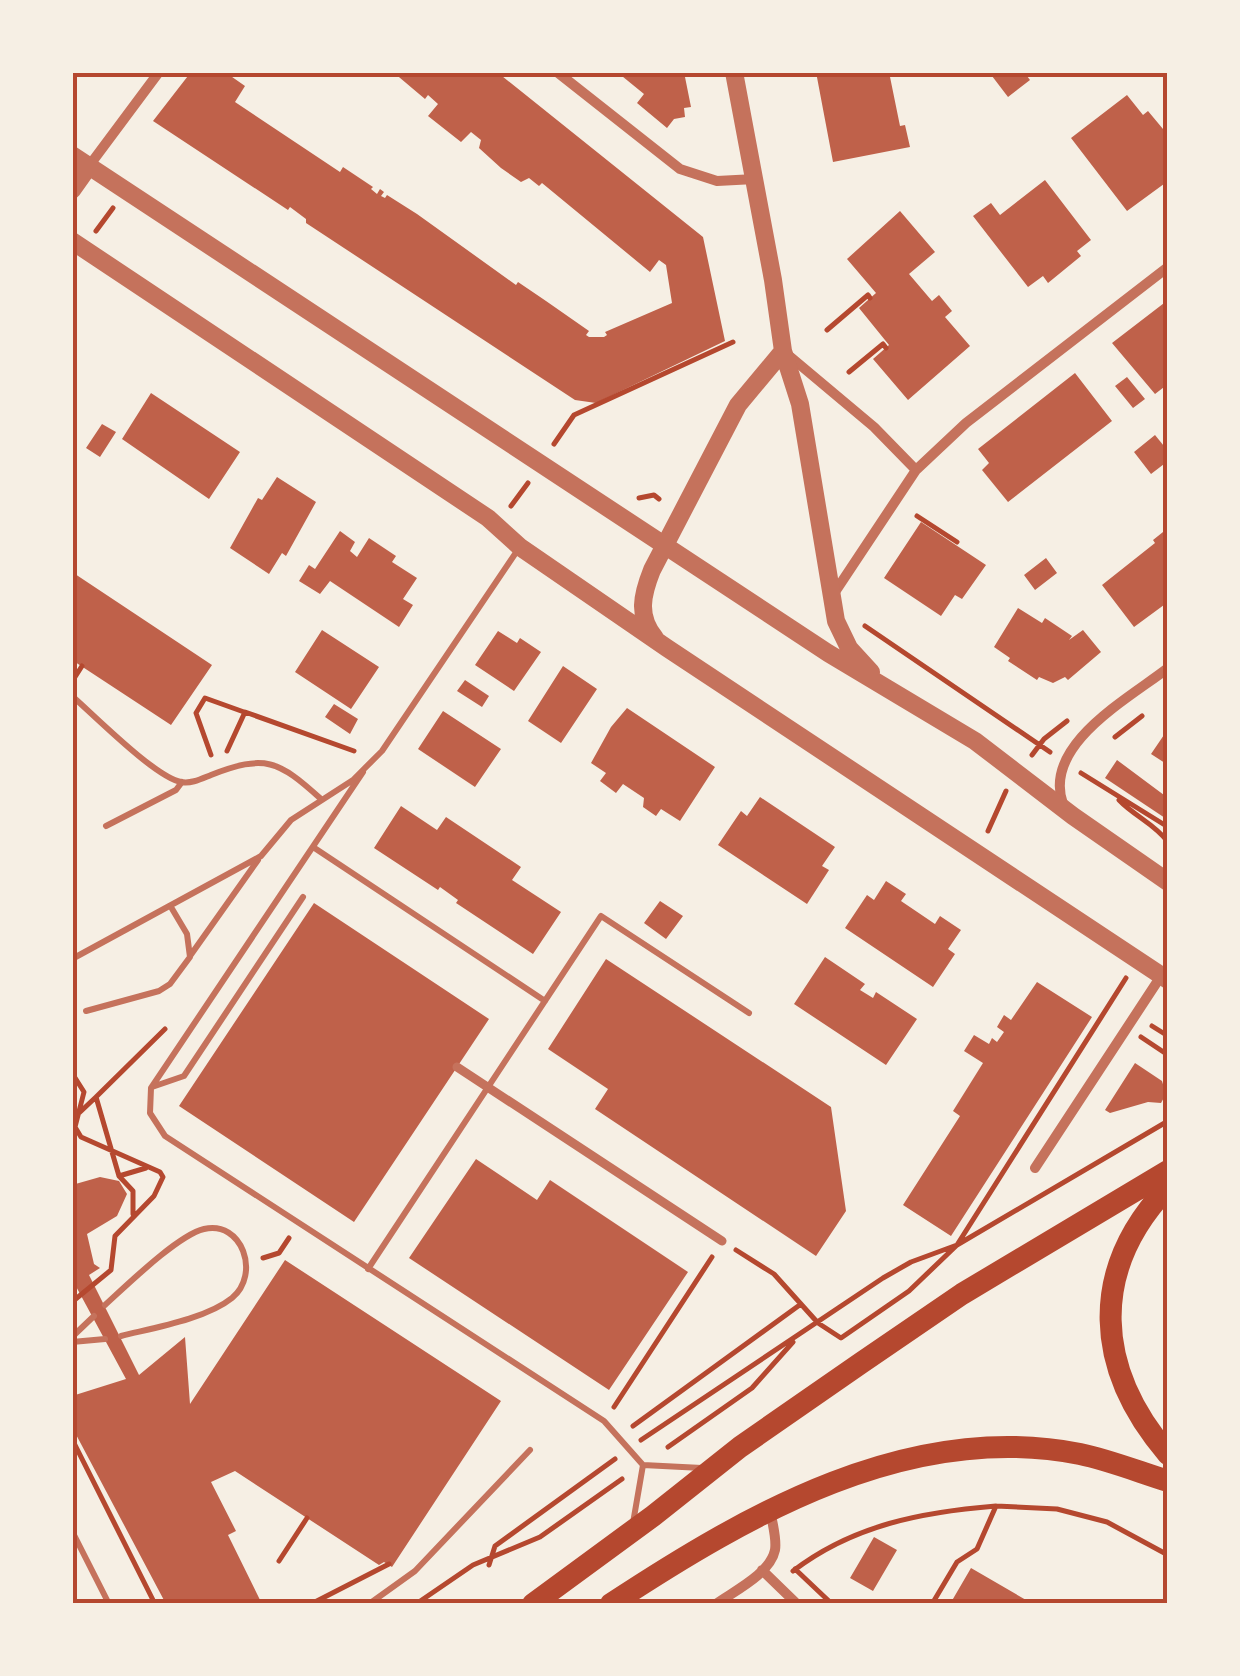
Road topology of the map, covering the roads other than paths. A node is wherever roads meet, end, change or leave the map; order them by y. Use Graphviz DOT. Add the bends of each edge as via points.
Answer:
graph roads {
  1 [pos="159,72"];
  2 [pos="558,72"];
  3 [pos="734,72"];
  4 [pos="81,161"];
  5 [pos="755,179"];
  6 [pos="72,190"];
  7 [pos="80,242"];
  8 [pos="1168,266"];
  9 [pos="783,351"];
  10 [pos="916,470"];
  11 [pos="665,546"];
  12 [pos="520,547"];
  13 [pos="833,598"];
  14 [pos="669,649"];
  15 [pos="1168,668"];
  16 [pos="885,687"];
  17 [pos="72,696"];
  18 [pos="362,772"];
  19 [pos="182,782"];
  20 [pos="321,798"];
  21 [pos="1073,816"];
  22 [pos="106,826"];
  23 [pos="313,847"];
  24 [pos="261,856"];
  25 [pos="1168,882"];
  26 [pos="302,897"];
  27 [pos="171,907"];
  28 [pos="190,957"];
  29 [pos="72,960"];
  30 [pos="1164,978"];
  31 [pos="544,1001"];
  32 [pos="86,1011"];
  33 [pos="749,1013"];
  34 [pos="457,1067"];
  35 [pos="150,1088"];
  36 [pos="488,1088"];
  37 [pos="1035,1168"];
  38 [pos="1168,1171"];
  39 [pos="1168,1187"];
  40 [pos="722,1241"];
  41 [pos="368,1269"];
  42 [pos="106,1305"];
  43 [pos="94,1316"];
  44 [pos="121,1336"];
  45 [pos="72,1339"];
  46 [pos="105,1339"];
  47 [pos="530,1450"];
  48 [pos="1168,1454"];
  49 [pos="643,1465"];
  50 [pos="714,1468"];
  51 [pos="1168,1481"];
  52 [pos="770,1509"];
  53 [pos="72,1531"];
  54 [pos="631,1532"];
  55 [pos="762,1570"];
  56 [pos="109,1604"];
  57 [pos="370,1604"];
  58 [pos="533,1604"];
  59 [pos="611,1604"];
  60 [pos="716,1604"];
  61 [pos="797,1604"];
  1 -- 4 [label="street"];
  2 -- 5 [label="street" via="680,169 718,181"];
  3 -- 5 [label="street"];
  4 -- 6 [label="street"];
  4 -- 11 [label="street"];
  5 -- 9 [label="street"];
  7 -- 12 [label="street" via="488,518"];
  8 -- 10 [label="street" via="966,423"];
  9 -- 10 [label="street"];
  9 -- 11 [label="street" via="738,405"];
  9 -- 13 [label="street" via="800,404"];
  10 -- 13 [label="street"];
  11 -- 14 [label="street" via="642,612 647,628"];
  11 -- 16 [label="street"];
  12 -- 14 [label="street"];
  12 -- 18 [label="lane"];
  13 -- 16 [label="street" via="848,648"];
  14 -- 30 [label="street"];
  15 -- 21 [label="street" via="1072,746 1058,790"];
  16 -- 21 [label="street" via="976,741"];
  17 -- 19 [label="lane" via="154,768"];
  18 -- 20 [label="lane"];
  18 -- 23 [label="lane"];
  19 -- 20 [label="lane" via="265,762"];
  19 -- 22 [label="lane"];
  20 -- 24 [label="lane" via="291,820"];
  21 -- 25 [label="street"];
  23 -- 31 [label="lane"];
  23 -- 35 [label="lane"];
  24 -- 27 [label="lane"];
  24 -- 28 [label="lane"];
  26 -- 35 [label="lane" via="184,1076"];
  27 -- 28 [label="lane"];
  27 -- 29 [label="lane"];
  28 -- 32 [label="lane" via="160,991"];
  30 -- 37 [label="street"];
  31 -- 33 [label="lane" via="601,916"];
  31 -- 36 [label="lane"];
  34 -- 36 [label="street"];
  35 -- 41 [label="lane" via="150,1112 166,1136"];
  36 -- 40 [label="street"];
  36 -- 41 [label="lane"];
  38 -- 50 [label="main road" via="962,1294"];
  39 -- 48 [label="main road" via="1124,1253 1109,1323 1126,1392"];
  41 -- 49 [label="lane" via="604,1421"];
  42 -- 44 [label="lane" via="202,1229 219,1229 242,1248 246,1277 223,1304"];
  43 -- 45 [label="lane"];
  45 -- 46 [label="lane"];
  47 -- 57 [label="lane" via="416,1570"];
  49 -- 50 [label="lane"];
  49 -- 54 [label="lane"];
  50 -- 54 [label="main road"];
  51 -- 52 [label="main road" via="1082,1454 1004,1448 920,1454"];
  52 -- 55 [label="street" via="776,1547"];
  52 -- 59 [label="main road"];
  53 -- 56 [label="lane"];
  54 -- 58 [label="main road"];
  55 -- 60 [label="street"];
  55 -- 61 [label="street"];
}
